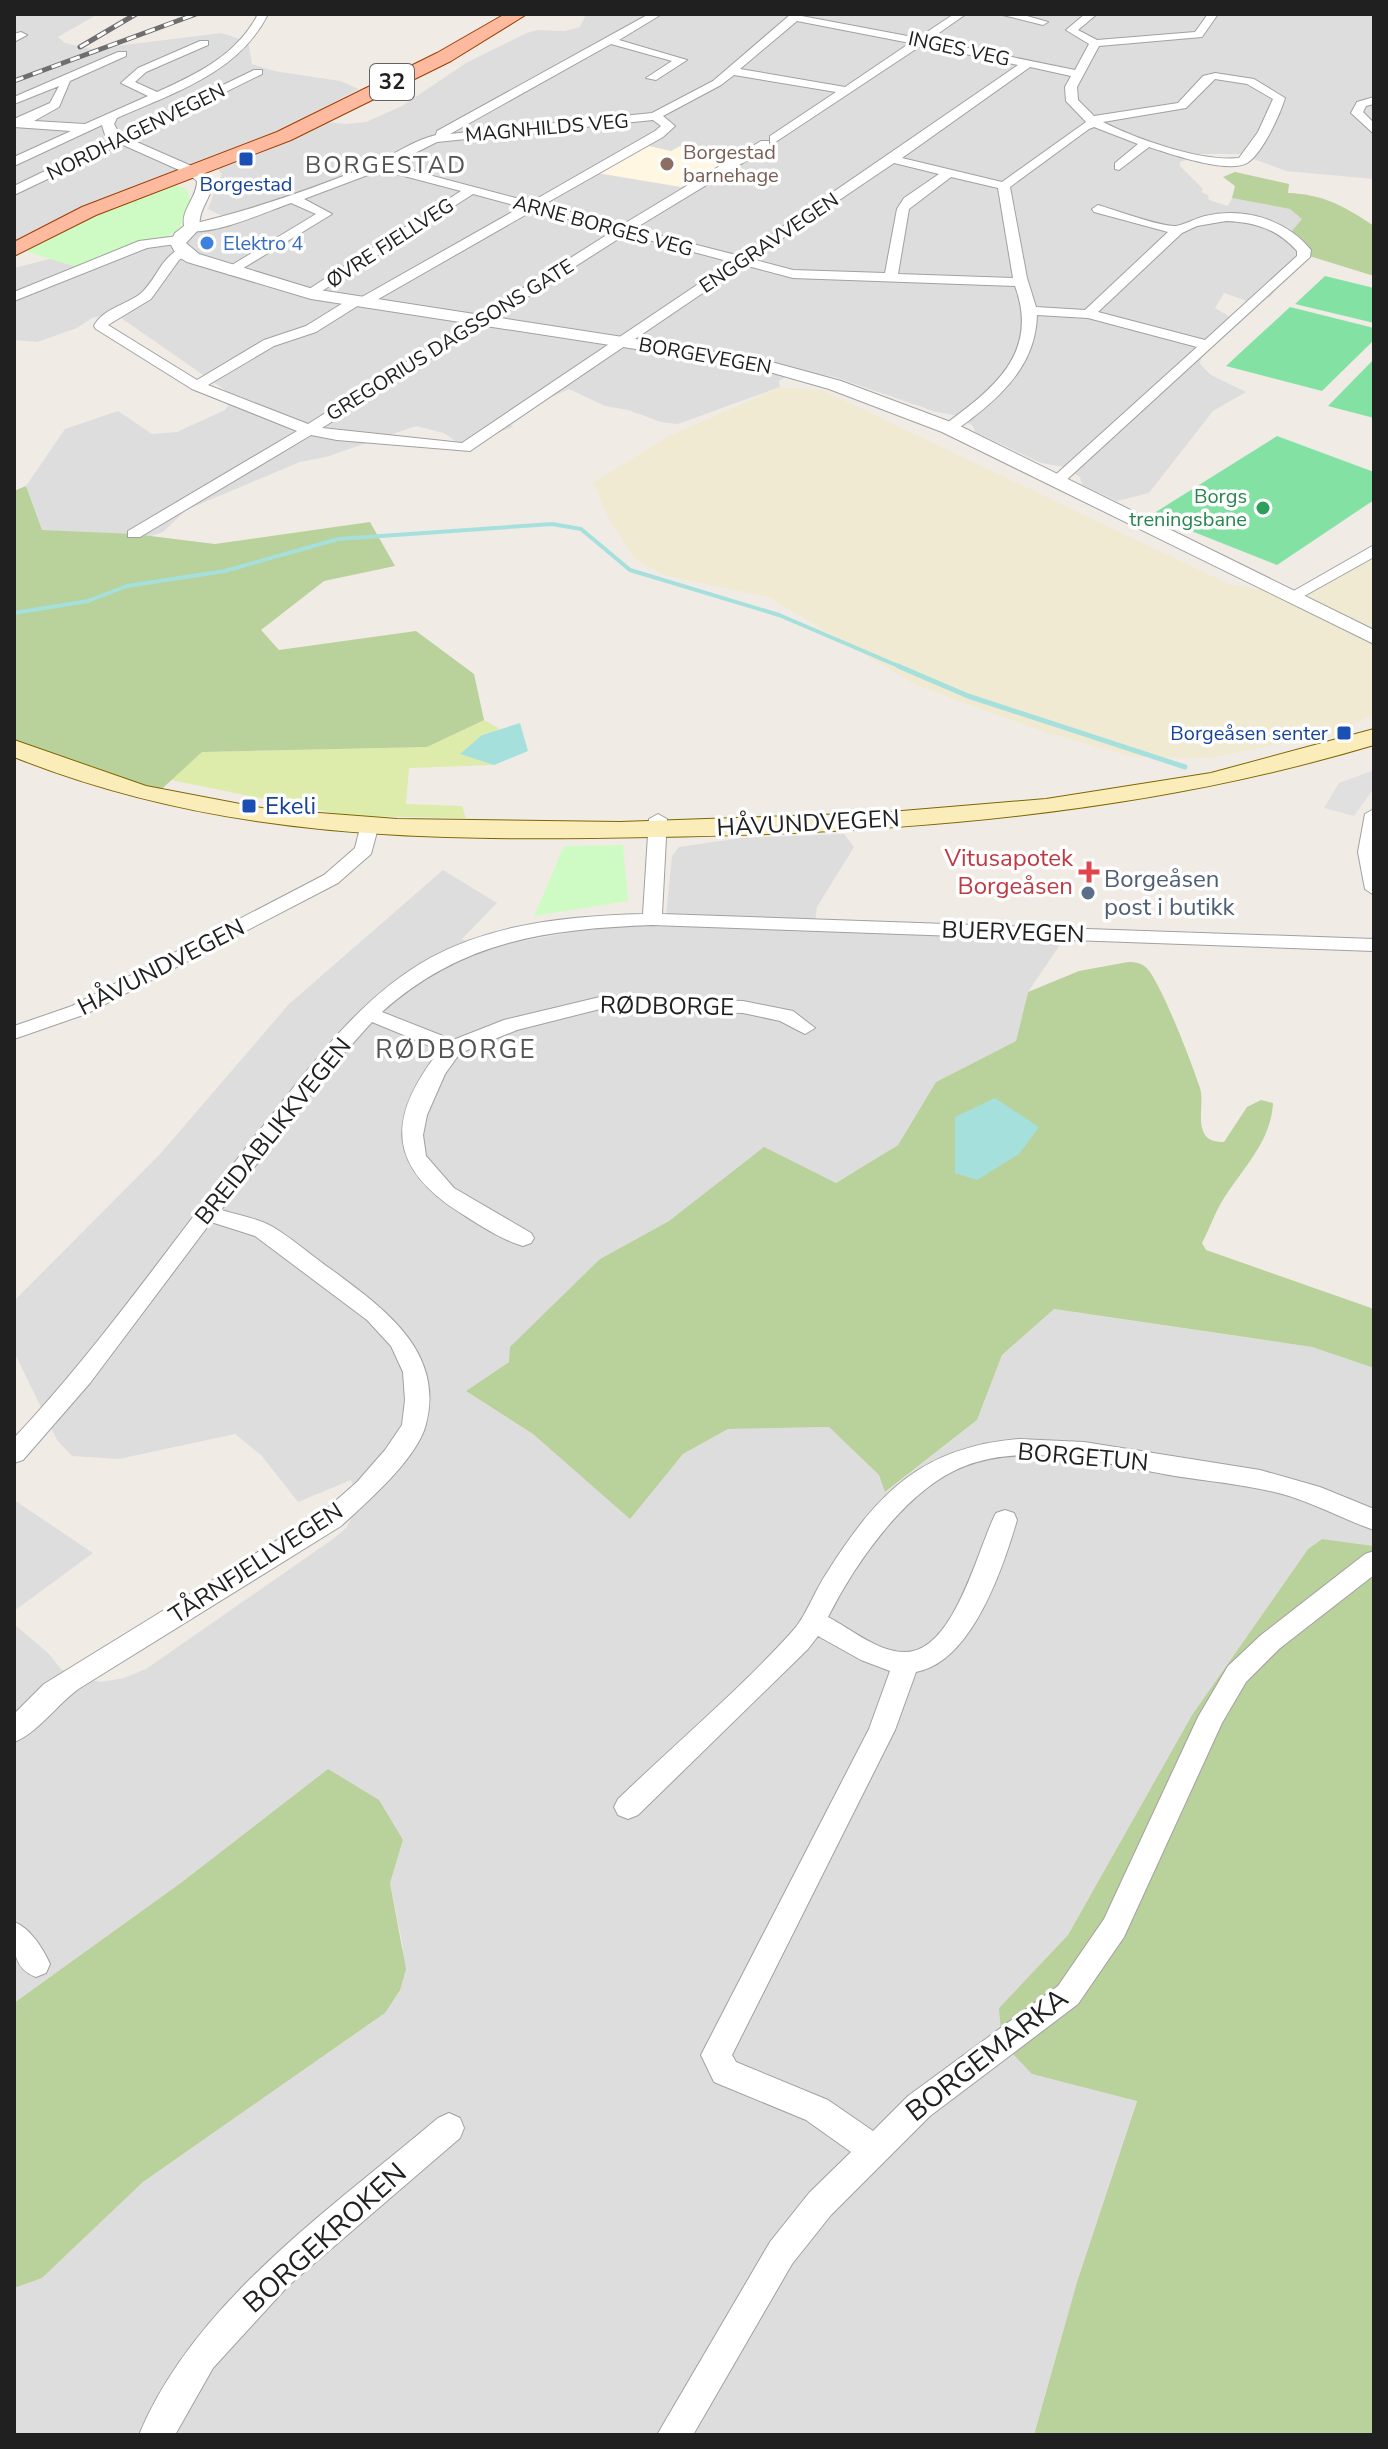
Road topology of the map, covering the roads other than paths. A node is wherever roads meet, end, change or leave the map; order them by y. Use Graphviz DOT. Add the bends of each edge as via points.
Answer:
graph roads {
  1 [pos="263,14"];
  2 [pos="518,14"];
  3 [pos="657,14"];
  4 [pos="961,14"];
  5 [pos="1004,14"];
  6 [pos="1092,14"];
  7 [pos="1213,14"];
  8 [pos="797,16"];
  9 [pos="1043,22"];
  10 [pos="612,41"];
  11 [pos="922,42"];
  12 [pos="204,43"];
  13 [pos="1095,43"];
  14 [pos="122,54"];
  15 [pos="1028,63"];
  16 [pos="732,71"];
  17 [pos="258,72"];
  18 [pos="1077,74"];
  19 [pos="652,78"];
  20 [pos="64,80"];
  21 [pos="844,90"];
  22 [pos="155,95"];
  23 [pos="1374,100"];
  24 [pos="14,101"];
  25 [pos="112,116"];
  26 [pos="655,116"];
  27 [pos="1094,121"];
  28 [pos="16,124"];
  29 [pos="87,128"];
  30 [pos="1374,130"];
  31 [pos="117,137"];
  32 [pos="434,139"];
  33 [pos="1147,143"];
  34 [pos="892,159"];
  35 [pos="14,162"];
  36 [pos="380,166"];
  37 [pos="1119,166"];
  38 [pos="195,173"];
  39 [pos="948,173"];
  40 [pos="1004,186"];
  41 [pos="14,191"];
  42 [pos="469,191"];
  43 [pos="292,199"];
  44 [pos="531,207"];
  45 [pos="1098,209"];
  46 [pos="1177,230"];
  47 [pos="621,231"];
  48 [pos="184,240"];
  49 [pos="14,250"];
  50 [pos="741,262"];
  51 [pos="232,271"];
  52 [pos="891,277"];
  53 [pos="1021,282"];
  54 [pos="311,294"];
  55 [pos="14,297"];
  56 [pos="360,302"];
  57 [pos="1031,311"];
  58 [pos="1088,314"];
  59 [pos="485,319"];
  60 [pos="623,341"];
  61 [pos="1206,345"];
  62 [pos="197,386"];
  63 [pos="949,428"];
  64 [pos="309,430"];
  65 [pos="1057,481"];
  66 [pos="134,534"];
  67 [pos="1374,550"];
  68 [pos="1291,597"];
  69 [pos="1374,638"];
  70 [pos="1374,737"];
  71 [pos="14,748"];
  72 [pos="1374,814"];
  73 [pos="658,824"];
  74 [pos="369,828"];
  75 [pos="1374,889"];
  76 [pos="652,919"];
  77 [pos="1374,945"];
  78 [pos="369,1014"];
  79 [pos="805,1028"];
  80 [pos="14,1033"];
  81 [pos="453,1048"];
  82 [pos="207,1213"];
  83 [pos="523,1238"];
  84 [pos="14,1454"];
  85 [pos="1005,1520"];
  86 [pos="1374,1520"];
  87 [pos="1374,1561"];
  88 [pos="816,1622"];
  89 [pos="906,1663"];
  90 [pos="14,1731"];
  91 [pos="628,1807"];
  92 [pos="14,1935"];
  93 [pos="36,1964"];
  94 [pos="449,2128"];
  95 [pos="872,2150"];
  96 [pos="156,2435"];
  97 [pos="674,2435"];
  1 -- 22 [label="street" via="234,54"];
  2 -- 38 [label="main road, 32" via="247,155"];
  3 -- 10 [label="street"];
  4 -- 11 [label="street, GREGORIUS DAGSSONS GATE"];
  5 -- 9 [label="street"];
  6 -- 13 [label="street" via="1071,30"];
  7 -- 13 [label="street" via="1198,35"];
  8 -- 11 [label="street, INGES VEG"];
  8 -- 16 [label="street"];
  10 -- 19 [label="street" via="681,60"];
  10 -- 32 [label="street"];
  11 -- 15 [label="street, INGES VEG"];
  11 -- 21 [label="street, GREGORIUS DAGSSONS GATE"];
  12 -- 22 [label="street" via="142,70 127,83"];
  13 -- 18 [label="street"];
  14 -- 20 [label="street"];
  15 -- 18 [label="street"];
  15 -- 34 [label="street, ENGGRAVVEGEN"];
  16 -- 21 [label="street"];
  16 -- 26 [label="street"];
  17 -- 31 [label="street, NORDHAGENVEGEN"];
  18 -- 27 [label="street" via="1072,101"];
  20 -- 24 [label="street"];
  20 -- 28 [label="street" via="55,105"];
  21 -- 47 [label="street, GREGORIUS DAGSSONS GATE"];
  22 -- 25 [label="street"];
  23 -- 30 [label="street" via="1361,104 1357,113"];
  25 -- 29 [label="street"];
  25 -- 31 [label="street" via="108,124"];
  26 -- 32 [label="street, MAGNHILDS VEG"];
  26 -- 44 [label="street, MAGNHILDS VEG" via="669,126"];
  27 -- 33 [label="street"];
  27 -- 33 [label="street" via="1182,106 1215,76 1250,81 1277,95 1279,102 1250,155 1231,163"];
  27 -- 40 [label="street"];
  28 -- 29 [label="street"];
  29 -- 31 [label="street"];
  29 -- 35 [label="street"];
  31 -- 38 [label="street"];
  31 -- 41 [label="street, NORDHAGENVEGEN"];
  32 -- 36 [label="street, MAGNHILDS VEG"];
  33 -- 37 [label="street"];
  34 -- 39 [label="street"];
  34 -- 50 [label="street, ENGGRAVVEGEN"];
  36 -- 42 [label="street, ARNE BORGES VEG"];
  36 -- 43 [label="street, MAGNHILDS VEG"];
  38 -- 48 [label="street" via="206,183"];
  38 -- 49 [label="main road, 32" via="71,219"];
  39 -- 40 [label="street"];
  39 -- 52 [label="street" via="903,209"];
  40 -- 53 [label="street"];
  42 -- 44 [label="street, ARNE BORGES VEG"];
  42 -- 54 [label="street, ØVRE FJELLVEG"];
  43 -- 48 [label="street, MAGNHILDS VEG"];
  43 -- 51 [label="street" via="326,214"];
  44 -- 47 [label="street, ARNE BORGES VEG"];
  44 -- 56 [label="street"];
  45 -- 46 [label="street"];
  46 -- 58 [label="street"];
  46 -- 61 [label="street" via="1206,218 1236,217 1287,232 1304,250 1284,276"];
  47 -- 50 [label="street, ARNE BORGES VEG"];
  47 -- 59 [label="street, GREGORIUS DAGSSONS GATE"];
  48 -- 51 [label="street, BORGEVEGEN"];
  48 -- 55 [label="street, MAGNHILDS VEG" via="144,244"];
  48 -- 62 [label="street" via="146,296 101,326"];
  50 -- 52 [label="street, ARNE BORGES VEG" via="793,274"];
  50 -- 60 [label="street, ENGGRAVVEGEN"];
  51 -- 54 [label="street, BORGEVEGEN"];
  52 -- 53 [label="street, ARNE BORGES VEG"];
  53 -- 57 [label="street"];
  54 -- 56 [label="street, BORGEVEGEN"];
  56 -- 59 [label="street, BORGEVEGEN"];
  56 -- 62 [label="street" via="311,329 269,343"];
  57 -- 58 [label="street"];
  57 -- 63 [label="street" via="1029,342 1018,365 978,407"];
  58 -- 61 [label="street"];
  59 -- 60 [label="street, BORGEVEGEN"];
  59 -- 64 [label="street, GREGORIUS DAGSSONS GATE"];
  60 -- 63 [label="street, BORGEVEGEN" via="775,368"];
  60 -- 64 [label="street, ENGGRAVVEGEN" via="465,448"];
  61 -- 65 [label="street"];
  62 -- 64 [label="street"];
  63 -- 65 [label="street, BORGEVEGEN"];
  64 -- 66 [label="street, GREGORIUS DAGSSONS GATE"];
  65 -- 68 [label="street, BORGEVEGEN"];
  67 -- 68 [label="street"];
  68 -- 69 [label="street, BORGEVEGEN"];
  70 -- 73 [label="main road, HÅVUNDVEGEN" via="1259,771 994,814"];
  71 -- 74 [label="main road, HÅVUNDVEGEN" via="82,776 168,801"];
  72 -- 75 [label="street" via="1366,861"];
  73 -- 74 [label="main road, HÅVUNDVEGEN" via="530,830"];
  73 -- 76 [label="street"];
  74 -- 80 [label="street, HÅVUNDVEGEN" via="364,850 331,879 79,1010"];
  76 -- 77 [label="street, BUERVEGEN"];
  76 -- 78 [label="street, BREIDABLIKKVEGEN" via="566,924 483,943 405,982"];
  78 -- 81 [label="street"];
  78 -- 82 [label="street, BREIDABLIKKVEGEN"];
  79 -- 81 [label="street, RØDBORGE" via="786,1016 743,1007 600,1003 511,1025"];
  81 -- 83 [label="street" via="413,1122 414,1155 442,1189"];
  82 -- 84 [label="street, BREIDABLIKKVEGEN" via="72,1392"];
  82 -- 90 [label="street, TÅRNFJELLVEGEN" via="263,1231 375,1314 401,1341 415,1372 414,1426 366,1489 332,1519 71,1680"];
  85 -- 89 [label="street" via="960,1626 921,1660"];
  86 -- 88 [label="street, BORGETUN" via="1272,1482 1087,1452 1032,1447 990,1451 957,1459 913,1486 842,1571"];
  87 -- 95 [label="street, BORGEMARKA" via="1237,1674 1211,1717 1114,1928 1068,1995 965,2069"];
  88 -- 89 [label="street" via="869,1652"];
  88 -- 91 [label="street, BORGETUN"];
  89 -- 95 [label="street" via="882,1730 716,2055 725,2072 817,2110"];
  92 -- 93 [label="street"];
  94 -- 96 [label="street, BORGEKROKEN" via="277,2275 202,2357"];
  95 -- 97 [label="street, BORGEMARKA" via="781,2253"];
}
